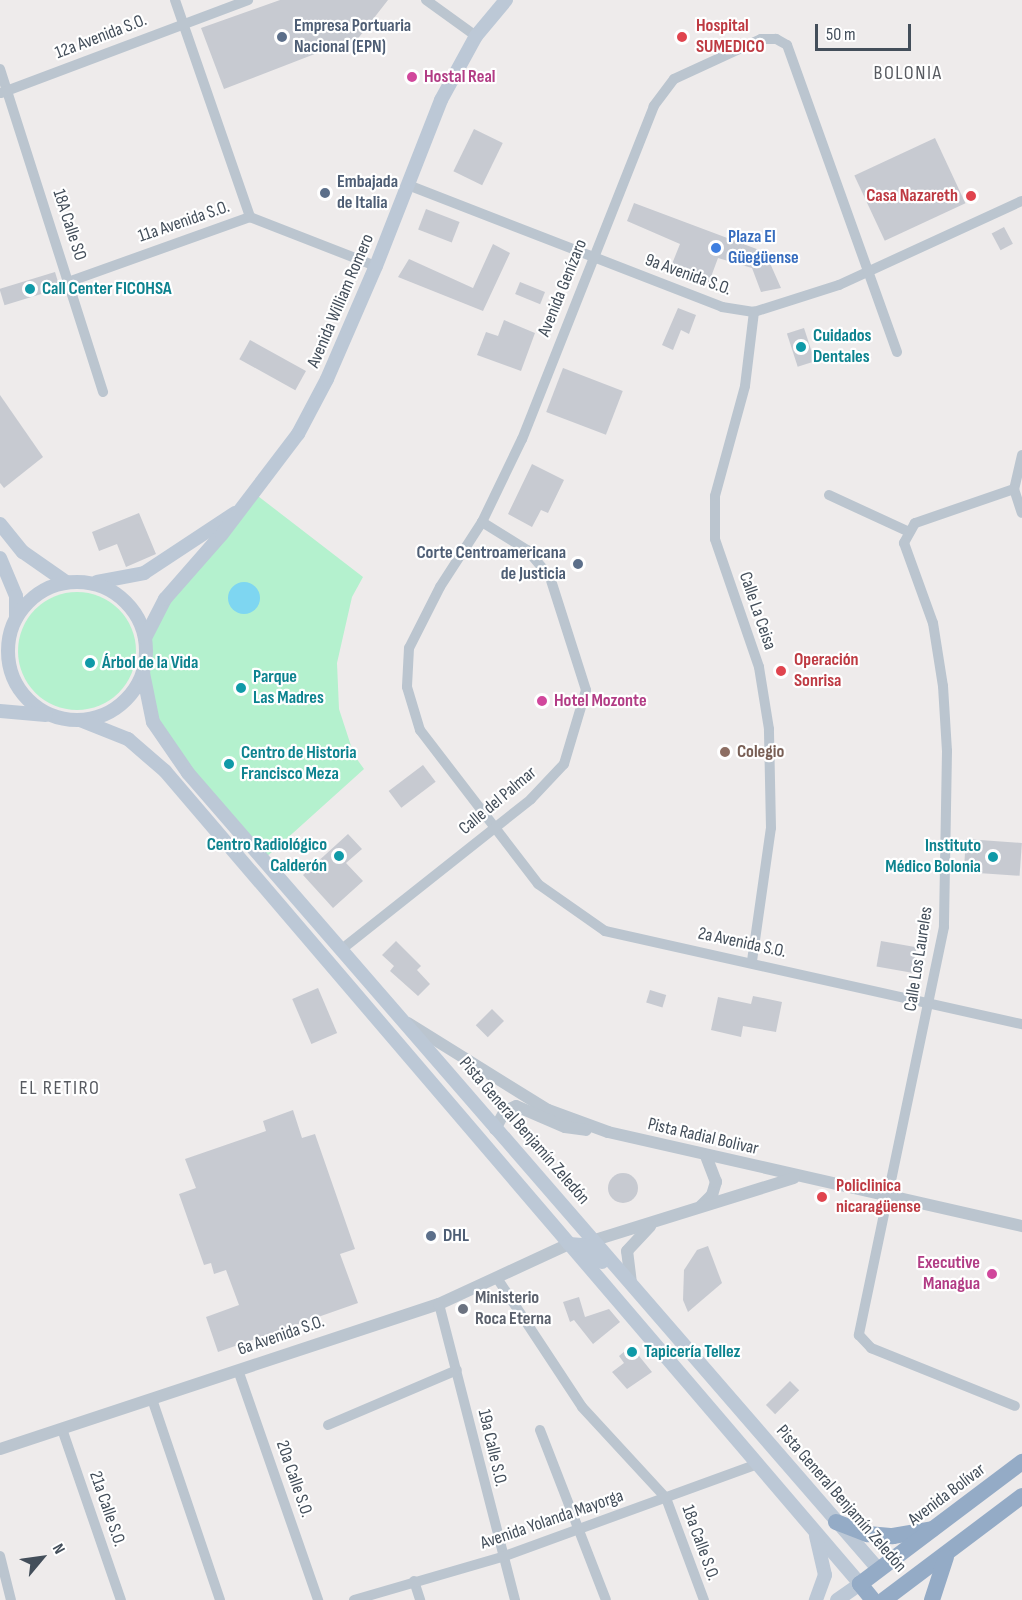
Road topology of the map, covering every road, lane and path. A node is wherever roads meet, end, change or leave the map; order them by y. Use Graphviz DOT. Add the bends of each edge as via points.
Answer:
graph roads {
  1 [pos="175,0"];
  2 [pos="248,0"];
  3 [pos="426,0"];
  4 [pos="506,0"];
  5 [pos="184,24"];
  6 [pos="476,36"];
  7 [pos="0,69"];
  8 [pos="3,92"];
  9 [pos="408,185"];
  10 [pos="1022,201"];
  11 [pos="250,217"];
  12 [pos="593,258"];
  13 [pos="376,266"];
  14 [pos="865,272"];
  15 [pos="70,281"];
  16 [pos="754,312"];
  17 [pos="897,352"];
  18 [pos="103,392"];
  19 [pos="1022,455"];
  20 [pos="1014,489"];
  21 [pos="829,495"];
  22 [pos="240,511"];
  23 [pos="1022,513"];
  24 [pos="482,522"];
  25 [pos="0,524"];
  26 [pos="907,531"];
  27 [pos="0,558"];
  28 [pos="66,582"];
  29 [pos="87,582"];
  30 [pos="16,618"];
  31 [pos="145,638"];
  32 [pos="3,651"];
  33 [pos="143,673"];
  34 [pos="0,711"];
  35 [pos="60,718"];
  36 [pos="80,720"];
  37 [pos="495,826"];
  38 [pos="229,846"];
  39 [pos="342,949"];
  40 [pos="318,951"];
  41 [pos="752,961"];
  42 [pos="930,1004"];
  43 [pos="404,1021"];
  44 [pos="1022,1024"];
  45 [pos="495,1129"];
  46 [pos="608,1132"];
  47 [pos="479,1139"];
  48 [pos="499,1153"];
  49 [pos="706,1158"];
  50 [pos="804,1178"];
  51 [pos="525,1182"];
  52 [pos="890,1197"];
  53 [pos="698,1208"];
  54 [pos="542,1213"];
  55 [pos="662,1220"];
  56 [pos="1022,1226"];
  57 [pos="595,1240"];
  58 [pos="569,1244"];
  59 [pos="497,1278"];
  60 [pos="631,1284"];
  61 [pos="439,1304"];
  62 [pos="669,1330"];
  63 [pos="238,1370"];
  64 [pos="457,1370"];
  65 [pos="152,1399"];
  66 [pos="1015,1406"];
  67 [pos="328,1425"];
  68 [pos="62,1430"];
  69 [pos="540,1431"];
  70 [pos="0,1449"];
  71 [pos="1022,1462"];
  72 [pos="758,1464"];
  73 [pos="1022,1496"];
  74 [pos="666,1498"];
  75 [pos="837,1522"];
  76 [pos="581,1528"];
  77 [pos="813,1528"];
  78 [pos="935,1528"];
  79 [pos="950,1551"];
  80 [pos="0,1556"];
  81 [pos="502,1557"];
  82 [pos="879,1570"];
  83 [pos="414,1581"];
  84 [pos="860,1584"];
  85 [pos="894,1597"];
  86 [pos="11,1600"];
  87 [pos="121,1600"];
  88 [pos="220,1600"];
  89 [pos="318,1600"];
  90 [pos="354,1600"];
  91 [pos="420,1600"];
  92 [pos="515,1600"];
  93 [pos="606,1600"];
  94 [pos="704,1600"];
  95 [pos="816,1600"];
  96 [pos="837,1600"];
  97 [pos="873,1600"];
  98 [pos="932,1600"];
  1 -- 5 [label="street"];
  2 -- 5 [label="street, 12a Avenida S.O."];
  3 -- 6 [label="street"];
  4 -- 6 [label="main road, Avenida William Romero"];
  5 -- 8 [label="street, 12a Avenida S.O."];
  5 -- 11 [label="street"];
  6 -- 9 [label="main road, Avenida William Romero" via="441,100"];
  7 -- 8 [label="street, 18A Calle SO"];
  8 -- 15 [label="street, 18A Calle SO"];
  9 -- 12 [label="street, 9a Avenida S.O."];
  9 -- 13 [label="main road, Avenida William Romero"];
  10 -- 14 [label="street, 9a Avenida S.O."];
  11 -- 13 [label="street, 11a Avenida S.O."];
  11 -- 15 [label="street, 11a Avenida S.O."];
  12 -- 14 [label="street, Avenida Genízaro" via="661,92 674,80 739,48 776,39 792,53"];
  12 -- 16 [label="street, 9a Avenida S.O." via="722,307"];
  12 -- 24 [label="street, Avenida Genízaro" via="522,439"];
  13 -- 22 [label="main road, Avenida William Romero" via="327,379 298,434"];
  14 -- 16 [label="street, 9a Avenida S.O." via="795,302"];
  14 -- 17 [label="street"];
  15 -- 18 [label="street, 18A Calle SO"];
  16 -- 41 [label="street, Calle La Ceisa" via="745,386 715,496 715,539 759,666 769,729 771,828"];
  19 -- 20 [label="street"];
  20 -- 23 [label="street"];
  20 -- 26 [label="street" via="915,523"];
  21 -- 26 [label="street"];
  22 -- 29 [label="main road, Avenida William Romero" via="144,573"];
  22 -- 31 [label="main road, Avenida William Romero" via="165,599"];
  24 -- 37 [label="street, Avenida Genízaro" via="440,587 409,648 407,687 420,730"];
  24 -- 37 [label="street, Calle del Palmar" via="527,550 550,577 586,690 564,764 531,799"];
  25 -- 28 [label="main road" via="23,552"];
  26 -- 42 [label="street, Calle Los Laureles" via="904,543 933,623 947,751 944,927"];
  27 -- 30 [label="main road" via="16,596"];
  28 -- 29 [label="main road"];
  28 -- 30 [label="main road" via="36,595"];
  29 -- 31 [label="main road" via="108,588 125,601"];
  30 -- 32 [label="main road"];
  31 -- 33 [label="main road"];
  32 -- 35 [label="main road" via="24,694"];
  33 -- 36 [label="main road" via="122,704 106,714"];
  33 -- 39 [label="main road, Pista General Benjamín Zeledón" via="150,712 162,737"];
  34 -- 35 [label="main road"];
  35 -- 36 [label="main road"];
  36 -- 38 [label="main road" via="143,749"];
  37 -- 39 [label="street, Calle del Palmar"];
  37 -- 41 [label="street, 2a Avenida S.O." via="538,884 604,931"];
  38 -- 39 [label="main road" via="254,863 327,946"];
  38 -- 40 [label="main road"];
  39 -- 43 [label="main road, Pista General Benjamín Zeledón"];
  40 -- 43 [label="main road" via="337,955 384,1008"];
  40 -- 47 [label="main road"];
  41 -- 42 [label="street, 2a Avenida S.O."];
  42 -- 44 [label="street, 2a Avenida S.O."];
  42 -- 52 [label="street, Calle Los Laureles"];
  43 -- 45 [label="main road, Pista General Benjamín Zeledón"];
  43 -- 46 [label="street, Pista Radial Bolivar" via="548,1110"];
  45 -- 46 [label="street" via="505,1111 517,1106 565,1127"];
  45 -- 48 [label="main road" via="492,1139"];
  45 -- 57 [label="main road, Pista General Benjamín Zeledón"];
  46 -- 49 [label="street, Pista Radial Bolivar"];
  47 -- 48 [label="main road"];
  47 -- 54 [label="main road"];
  48 -- 51 [label="main road"];
  49 -- 50 [label="street, Pista Radial Bolivar"];
  49 -- 53 [label="street" via="716,1185"];
  50 -- 52 [label="street"];
  50 -- 53 [label="street, Pista Radial Bolivar" via="781,1180"];
  51 -- 54 [label="main road"];
  51 -- 57 [label="main road" via="573,1234"];
  52 -- 56 [label="street"];
  52 -- 66 [label="street, Calle Los Laureles" via="859,1335 871,1348"];
  53 -- 55 [label="street, Pista Radial Bolivar"];
  54 -- 58 [label="main road"];
  55 -- 57 [label="street, Pista Radial Bolivar"];
  55 -- 60 [label="street" via="628,1249"];
  57 -- 60 [label="main road, Pista General Benjamín Zeledón"];
  58 -- 59 [label="street, 6a Avenida S.O."];
  58 -- 62 [label="main road" via="590,1250 648,1315"];
  58 -- 72 [label="main road"];
  59 -- 61 [label="street, 6a Avenida S.O."];
  59 -- 74 [label="street" via="582,1407"];
  60 -- 62 [label="main road, Pista General Benjamín Zeledón"];
  61 -- 63 [label="street, 6a Avenida S.O."];
  61 -- 64 [label="street, 19a Calle S.O."];
  62 -- 75 [label="main road, Pista General Benjamín Zeledón"];
  63 -- 65 [label="street, 6a Avenida S.O."];
  63 -- 89 [label="street, 20a Calle S.O."];
  64 -- 67 [label="street"];
  64 -- 81 [label="street, 19a Calle S.O."];
  65 -- 68 [label="street, 6a Avenida S.O."];
  65 -- 88 [label="street"];
  68 -- 70 [label="street, 6a Avenida S.O."];
  68 -- 87 [label="street, 21a Calle S.O."];
  69 -- 76 [label="street"];
  71 -- 78 [label="highway, Avenida Bolívar"];
  72 -- 74 [label="street, Avenida Yolanda Mayorga"];
  72 -- 77 [label="main road"];
  73 -- 79 [label="highway"];
  74 -- 76 [label="street, Avenida Yolanda Mayorga"];
  74 -- 94 [label="street, 18a Calle S.O."];
  75 -- 78 [label="highway" via="868,1534 894,1536"];
  75 -- 82 [label="main road, Pista General Benjamín Zeledón"];
  76 -- 81 [label="street, Avenida Yolanda Mayorga"];
  76 -- 93 [label="street"];
  77 -- 84 [label="main road"];
  77 -- 95 [label="main road" via="824,1564"];
  78 -- 82 [label="highway, Avenida Bolívar"];
  79 -- 85 [label="highway"];
  79 -- 98 [label="highway" via="937,1574"];
  80 -- 86 [label="street"];
  81 -- 83 [label="street, Avenida Yolanda Mayorga"];
  81 -- 92 [label="street, 19a Calle S.O."];
  82 -- 84 [label="highway, Avenida Bolívar"];
  82 -- 85 [label="highway, Pista General Benjamín Zeledón"];
  83 -- 90 [label="street, Avenida Yolanda Mayorga"];
  83 -- 91 [label="street"];
  84 -- 96 [label="main road, Avenida Bolívar"];
  84 -- 97 [label="highway"];
}
